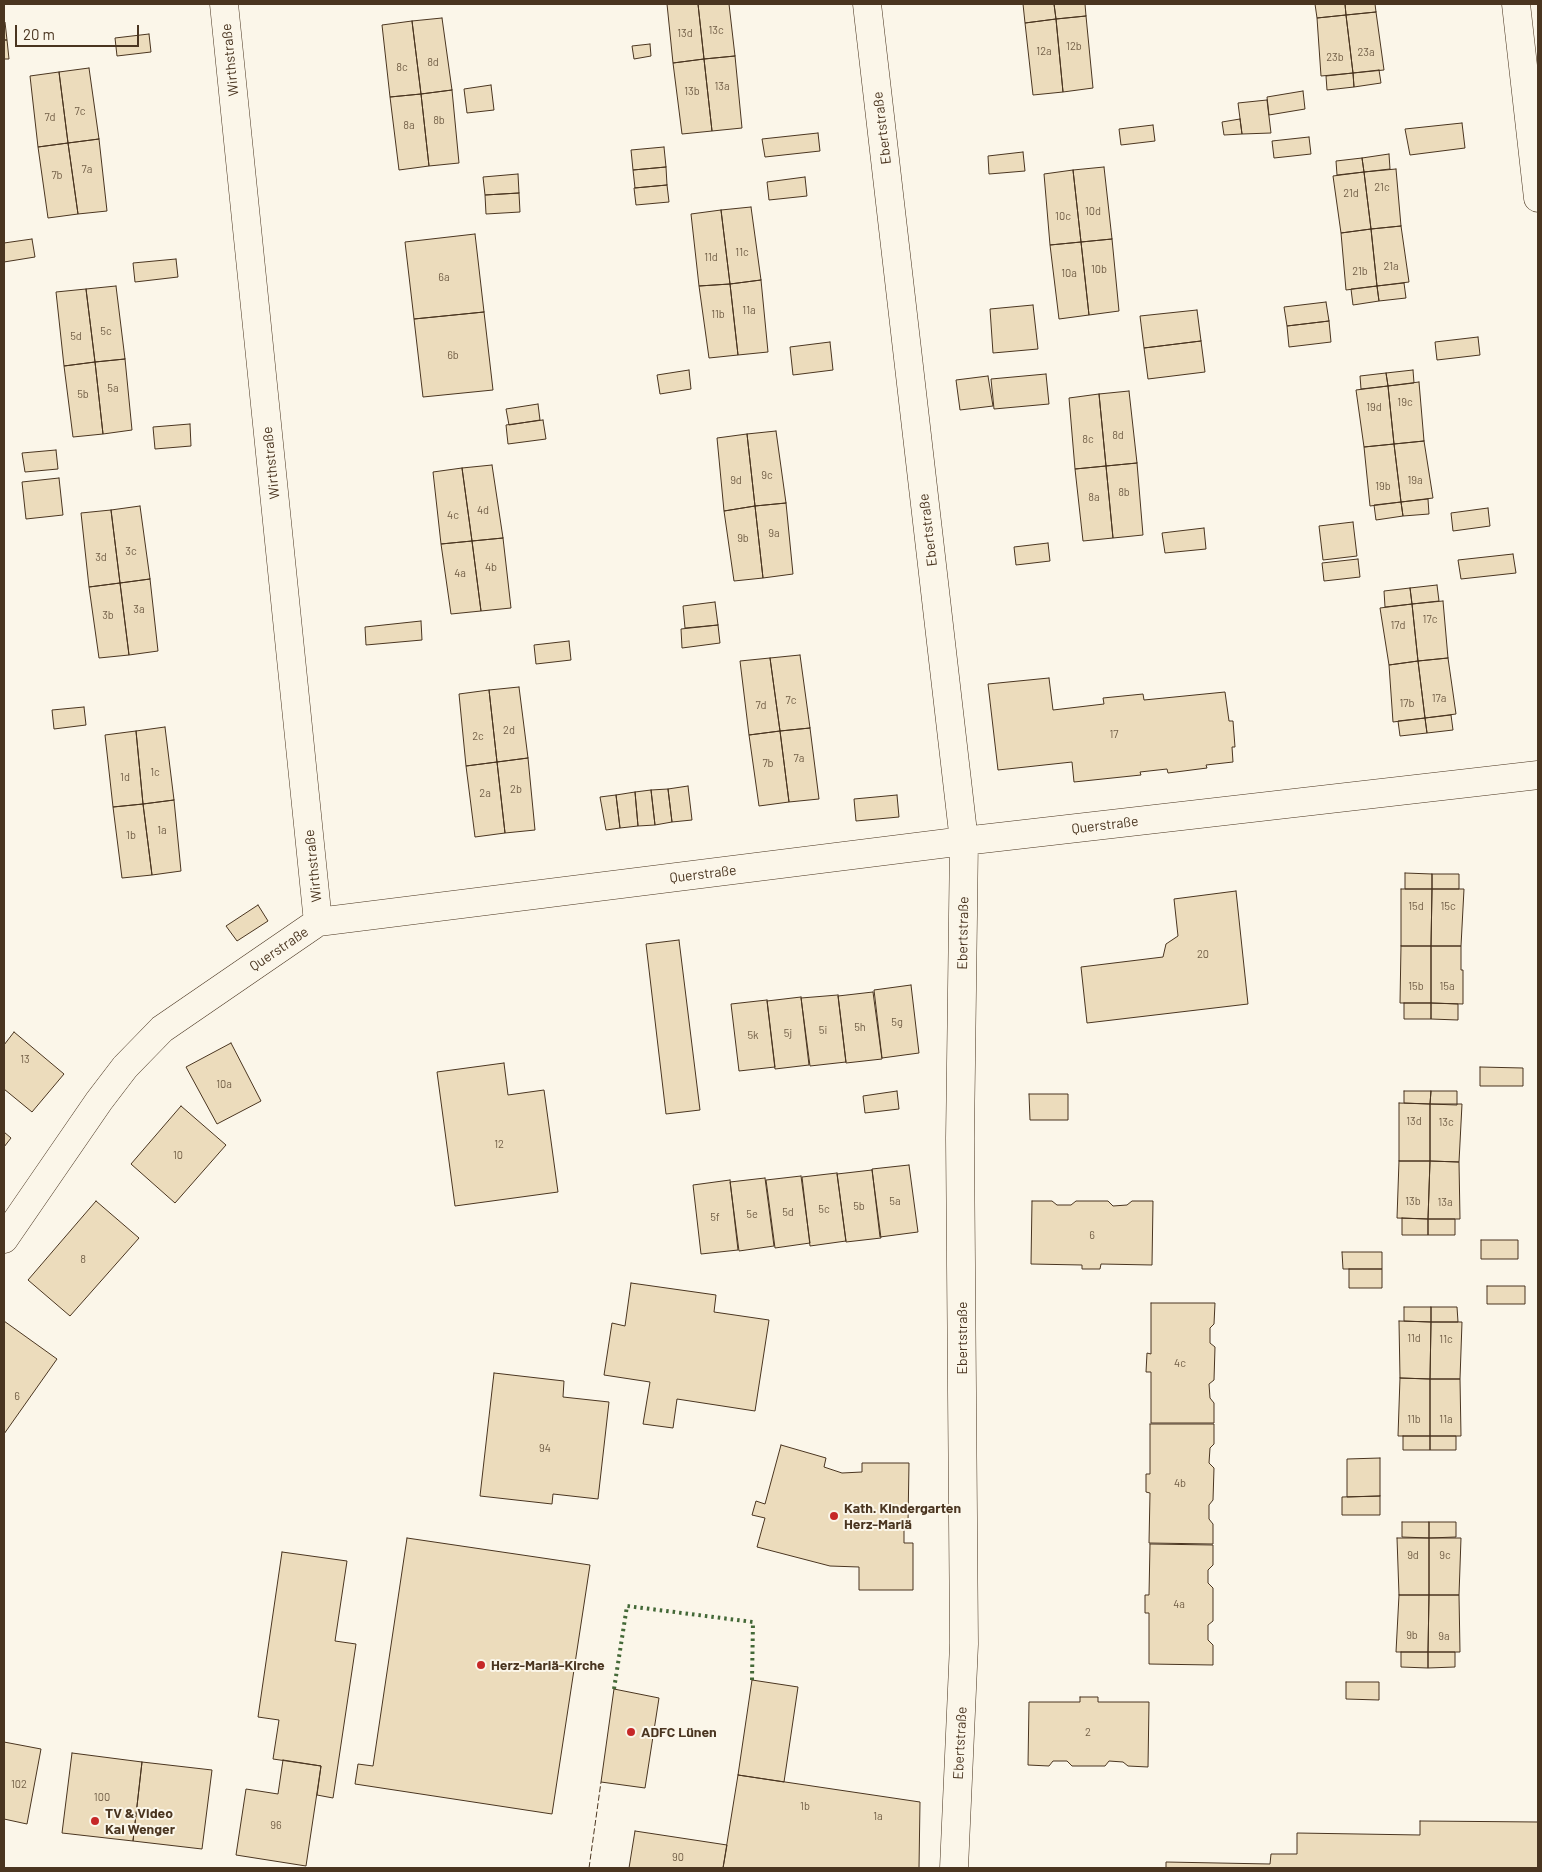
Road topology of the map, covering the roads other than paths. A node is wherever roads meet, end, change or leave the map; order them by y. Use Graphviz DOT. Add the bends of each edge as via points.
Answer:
graph roads {
  1 [pos="224,4"];
  2 [pos="867,4"];
  3 [pos="1516,4"];
  4 [pos="1538,198"];
  5 [pos="1538,775"];
  6 [pos="964,841"];
  7 [pos="318,922"];
  8 [pos="4,1239"];
  9 [pos="954,1868"];
  1 -- 7 [label="street, Wirthstraße"];
  2 -- 6 [label="street, Ebertstraße"];
  3 -- 4 [label="street"];
  5 -- 6 [label="street, Querstraße"];
  6 -- 7 [label="street, Querstraße"];
  6 -- 9 [label="street, Ebertstraße" via="960,1138 964,1644"];
  7 -- 8 [label="street, Querstraße" via="162,1029 125,1067 99,1101"];
}
